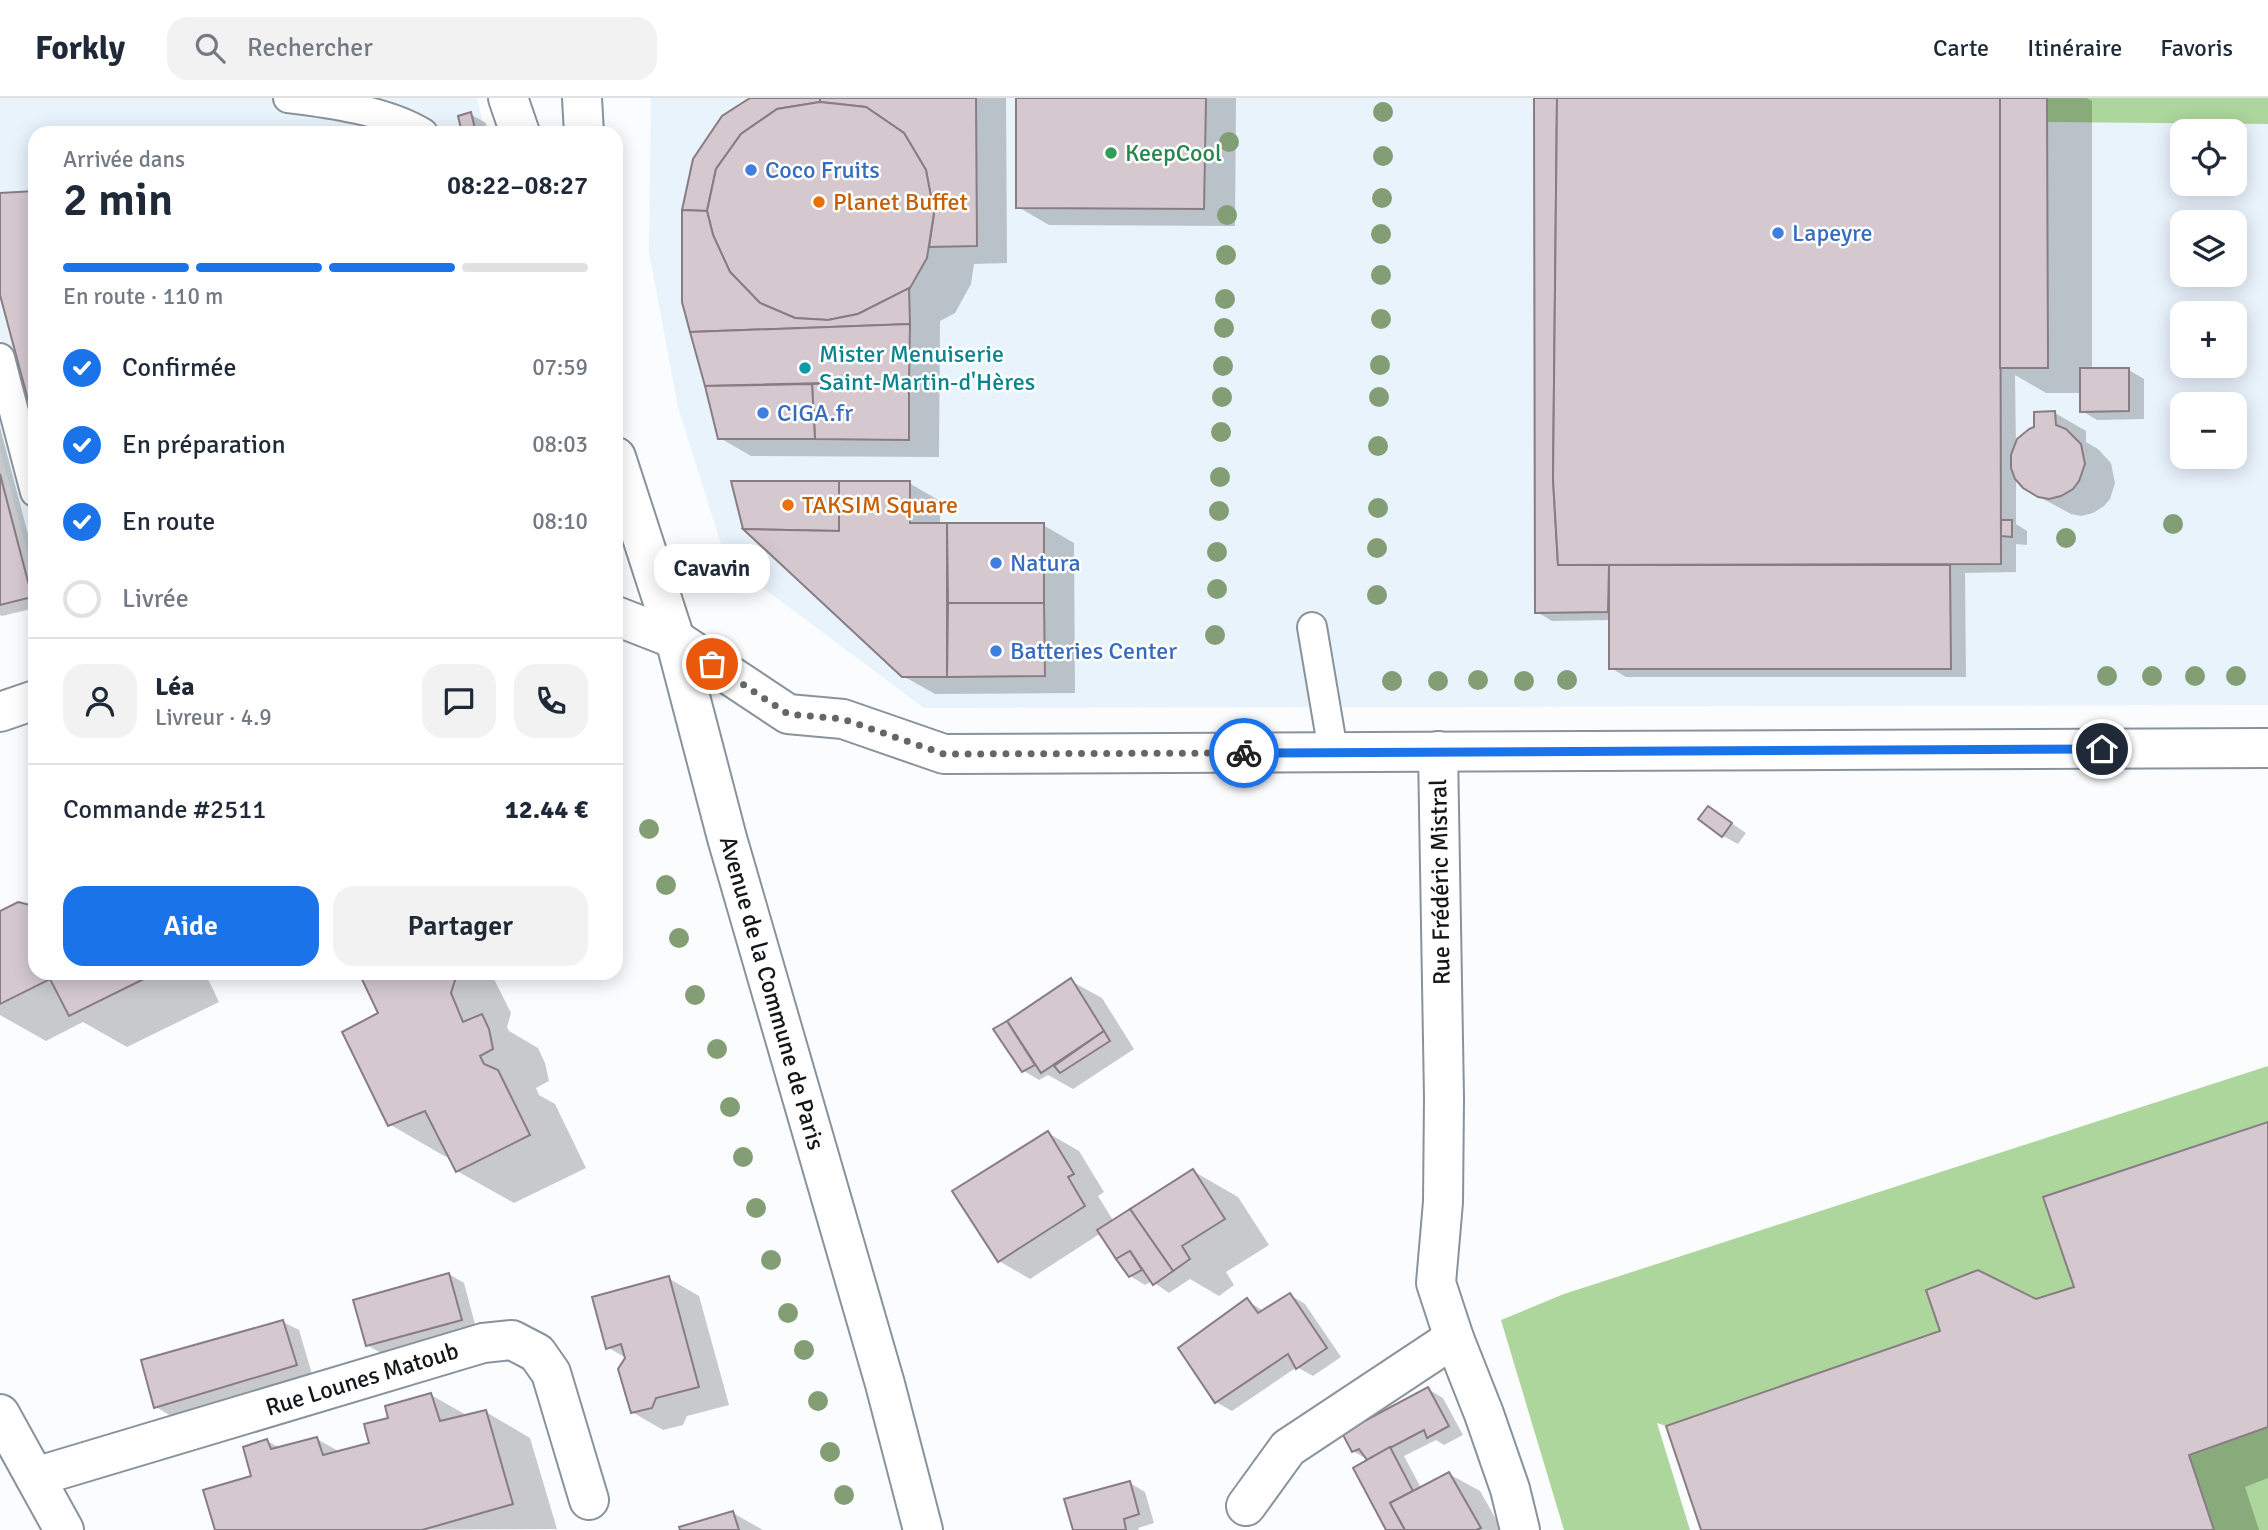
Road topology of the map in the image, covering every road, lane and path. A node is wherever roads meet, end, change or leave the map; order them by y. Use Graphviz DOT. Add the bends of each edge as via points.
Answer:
graph roads {
  1 [pos="288,98"];
  2 [pos="508,98"];
  3 [pos="582,98"];
  4 [pos="411,126"];
  5 [pos="518,126"];
  6 [pos="584,126"];
  7 [pos="0,358"];
  8 [pos="28,465"];
  9 [pos="623,479"];
  10 [pos="623,619"];
  11 [pos="1312,627"];
  12 [pos="675,639"];
  13 [pos="28,702"];
  14 [pos="0,712"];
  15 [pos="2268,748"];
  16 [pos="1333,751"];
  17 [pos="1437,751"];
  18 [pos="1454,1338"];
  19 [pos="0,1414"];
  20 [pos="35,1477"];
  21 [pos="589,1500"];
  22 [pos="1246,1506"];
  23 [pos="64,1530"];
  24 [pos="923,1530"];
  25 [pos="1520,1530"];
  1 -- 4 [label="lane" via="332,103"];
  2 -- 5 [label="street"];
  3 -- 6 [label="street"];
  7 -- 8 [label="lane"];
  9 -- 12 [label="street, Avenue de la Commune de Paris"];
  10 -- 12 [label="street, Rue Frédéric Mistral"];
  11 -- 16 [label="lane"];
  12 -- 16 [label="street, Rue Frédéric Mistral" via="788,714 843,719 944,754"];
  12 -- 24 [label="street, Avenue de la Commune de Paris"];
  13 -- 14 [label="street"];
  15 -- 17 [label="street"];
  16 -- 17 [label="street, Rue Frédéric Mistral"];
  17 -- 18 [label="street, Rue Frédéric Mistral" via="1444,1150 1436,1283"];
  18 -- 22 [label="street" via="1288,1448"];
  18 -- 25 [label="street, Rue Frédéric Mistral" via="1485,1414"];
  19 -- 20 [label="street"];
  20 -- 21 [label="street, Rue Lounes Matoub" via="483,1343 512,1340 537,1353 551,1373"];
  20 -- 23 [label="street"];
}
